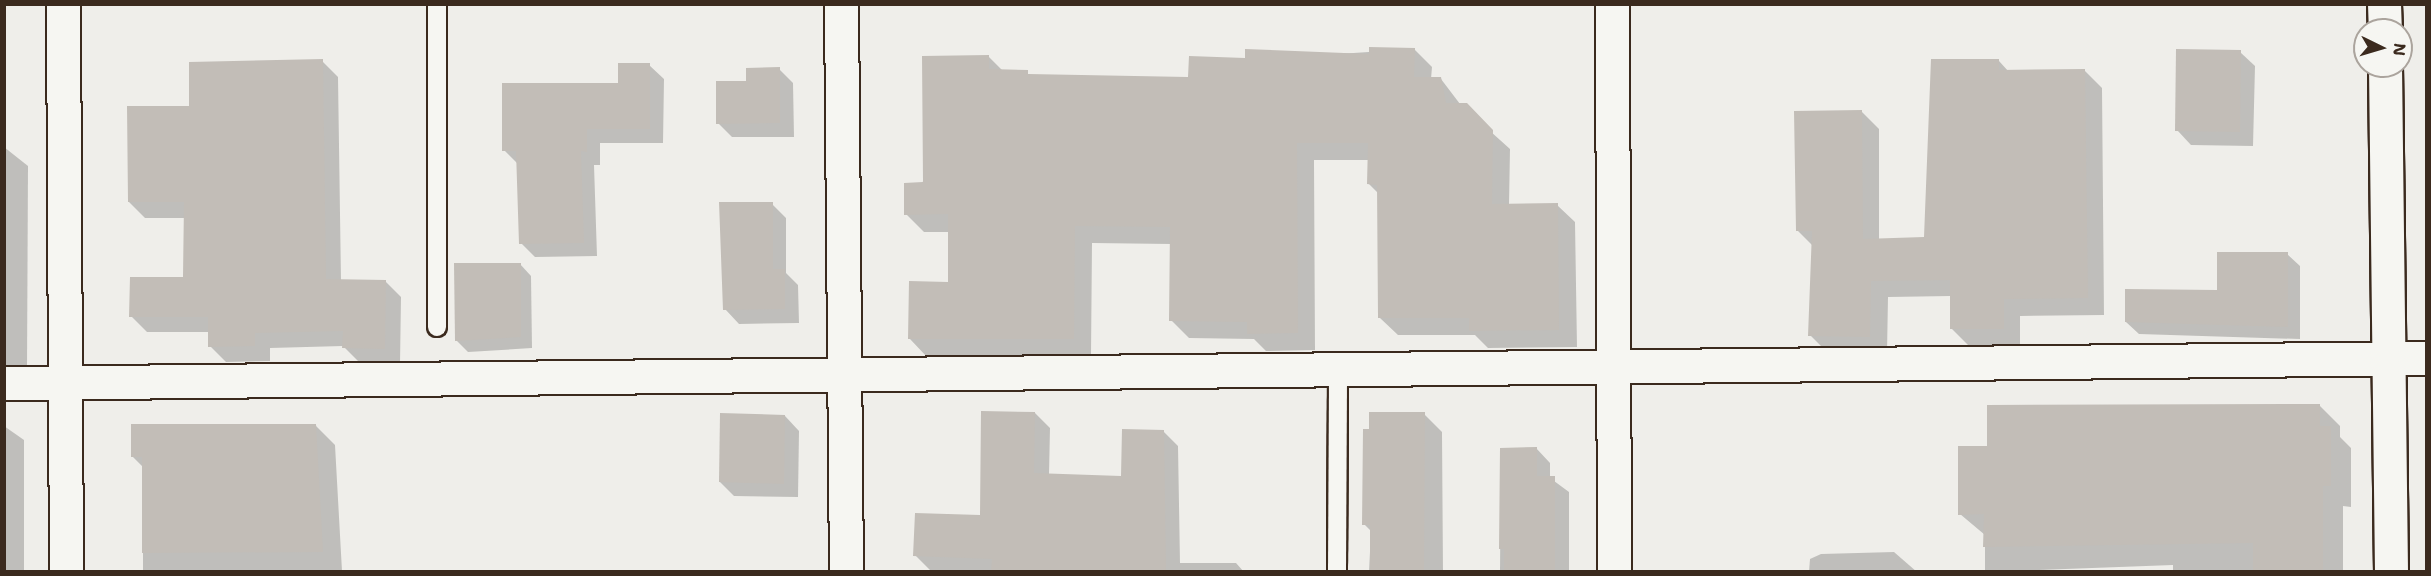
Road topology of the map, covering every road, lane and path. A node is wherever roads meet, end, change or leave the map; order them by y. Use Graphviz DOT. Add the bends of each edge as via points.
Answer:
graph roads {
  1 [pos="63,4"];
  2 [pos="437,4"];
  3 [pos="841,4"];
  4 [pos="1612,4"];
  5 [pos="2385,78"];
  6 [pos="437,327"];
  7 [pos="2389,358"];
  8 [pos="2427,358"];
  9 [pos="1611,369"];
  10 [pos="1338,372"];
  11 [pos="842,378"];
  12 [pos="65,382"];
  13 [pos="4,383"];
  14 [pos="66,572"];
  15 [pos="846,572"];
  16 [pos="1337,572"];
  17 [pos="1614,572"];
  18 [pos="2391,572"];
  1 -- 12 [label="street"];
  2 -- 6 [label="lane"];
  3 -- 11 [label="street"];
  4 -- 9 [label="street"];
  5 -- 7 [label="street"];
  7 -- 8 [label="street"];
  7 -- 9 [label="street"];
  7 -- 18 [label="street"];
  9 -- 10 [label="street"];
  9 -- 17 [label="street"];
  10 -- 11 [label="street"];
  10 -- 16 [label="lane"];
  11 -- 12 [label="street"];
  11 -- 15 [label="street"];
  12 -- 13 [label="street"];
  12 -- 14 [label="street"];
}
